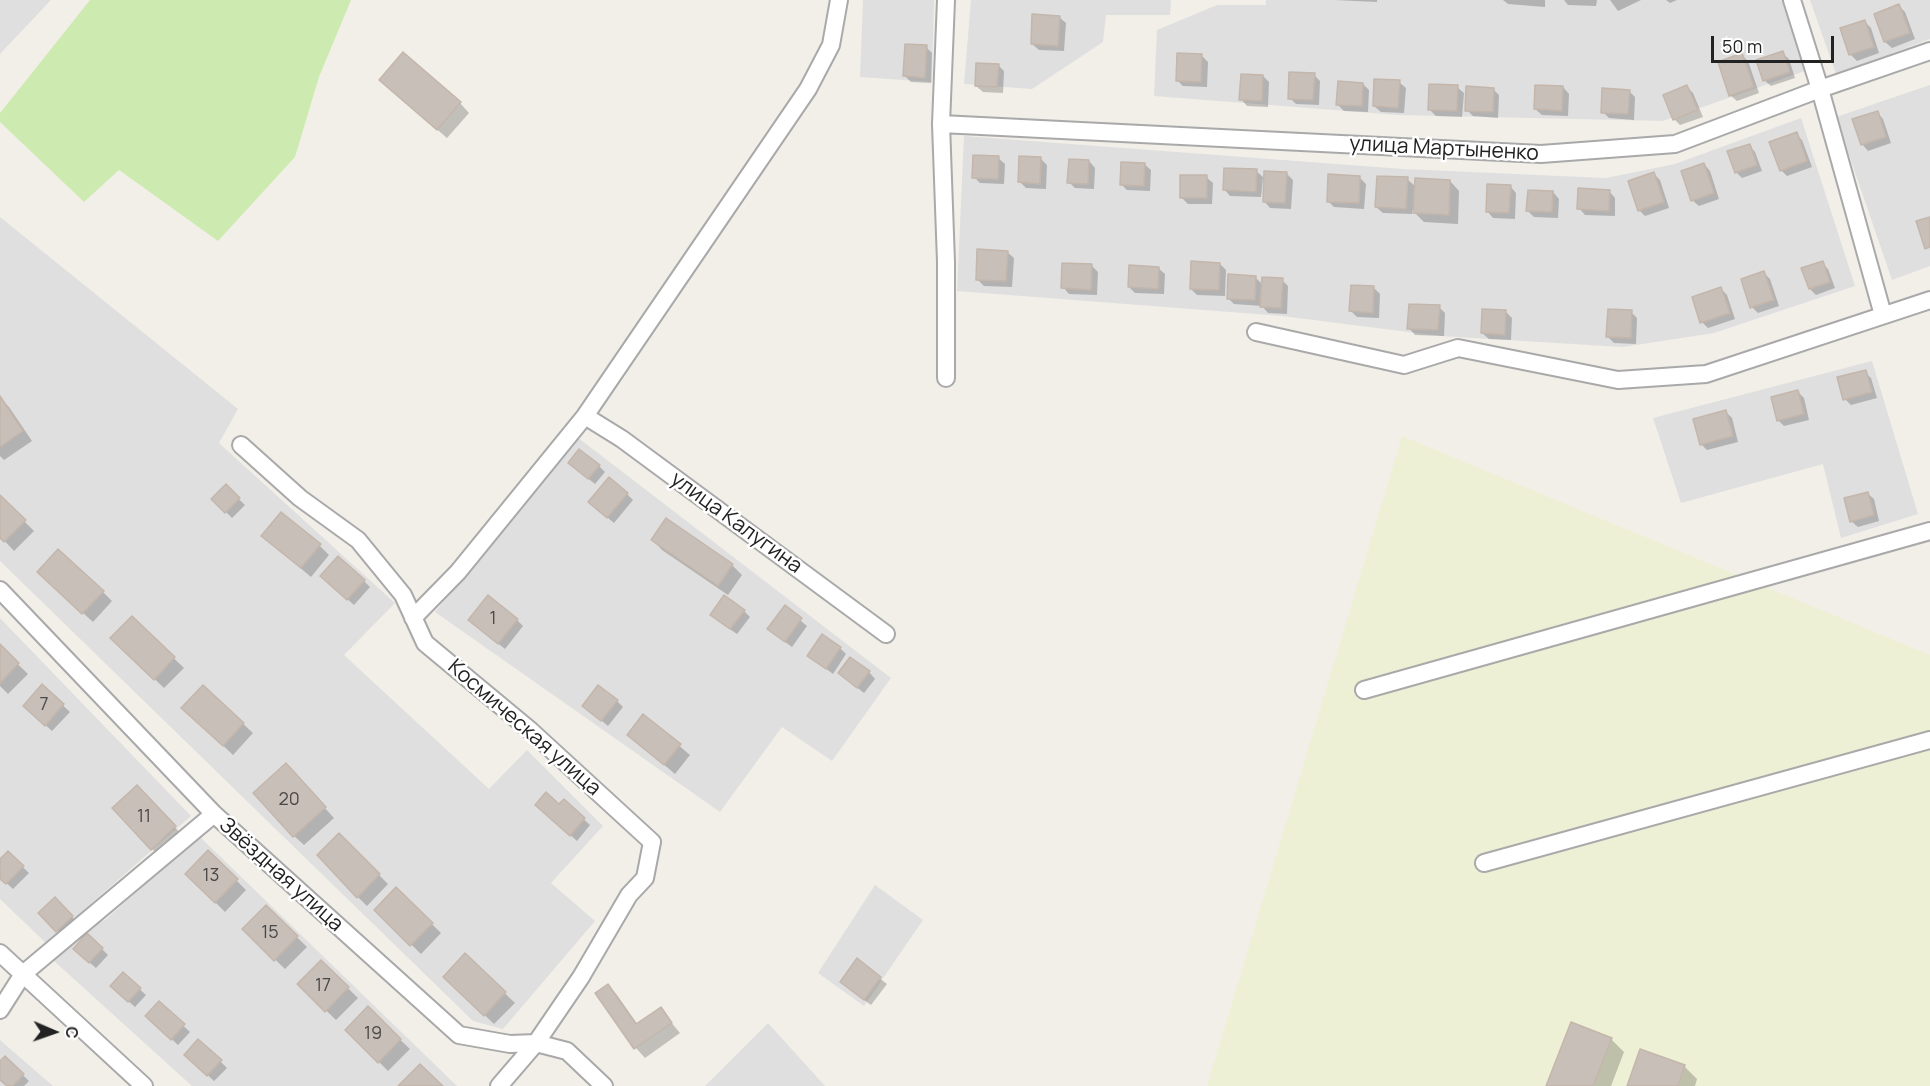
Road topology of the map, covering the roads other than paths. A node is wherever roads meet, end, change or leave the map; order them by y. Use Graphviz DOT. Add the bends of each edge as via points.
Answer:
graph roads {
  1 [pos="839,0"];
  2 [pos="946,0"];
  3 [pos="1792,0"];
  4 [pos="1930,51"];
  5 [pos="1820,89"];
  6 [pos="941,124"];
  7 [pos="1930,300"];
  8 [pos="1883,315"];
  9 [pos="1256,332"];
  10 [pos="946,378"];
  11 [pos="585,416"];
  12 [pos="241,445"];
  13 [pos="1930,531"];
  14 [pos="0,590"];
  15 [pos="413,618"];
  16 [pos="886,634"];
  17 [pos="1364,690"];
  18 [pos="1930,740"];
  19 [pos="214,814"];
  20 [pos="1484,863"];
  21 [pos="0,953"];
  22 [pos="23,974"];
  23 [pos="0,1010"];
  24 [pos="537,1043"];
  25 [pos="144,1086"];
  26 [pos="499,1086"];
  27 [pos="604,1086"];
  1 -- 11 [label="street" via="831,45 808,89"];
  2 -- 6 [label="street"];
  3 -- 5 [label="street"];
  4 -- 5 [label="street, улица Мартыненко"];
  5 -- 6 [label="street, улица Мартыненко" via="1676,144 1541,154"];
  5 -- 8 [label="street"];
  6 -- 10 [label="street"];
  7 -- 8 [label="street"];
  8 -- 9 [label="street" via="1707,374 1618,380 1458,348 1404,365"];
  11 -- 15 [label="street" via="458,572"];
  11 -- 16 [label="street, улица Калугина" via="622,439"];
  12 -- 15 [label="street, Космическая улица" via="300,498 358,540 403,595"];
  13 -- 17 [label="street"];
  14 -- 19 [label="street, Звёздная улица"];
  15 -- 24 [label="street, Космическая улица" via="425,643 531,731 652,842 645,878 629,895"];
  18 -- 20 [label="street"];
  19 -- 22 [label="street"];
  19 -- 24 [label="street, Звёздная улица" via="459,1035 510,1044"];
  21 -- 22 [label="street"];
  22 -- 23 [label="street"];
  22 -- 25 [label="street"];
  24 -- 26 [label="street"];
  24 -- 27 [label="street, Звёздная улица" via="567,1052"];
}
